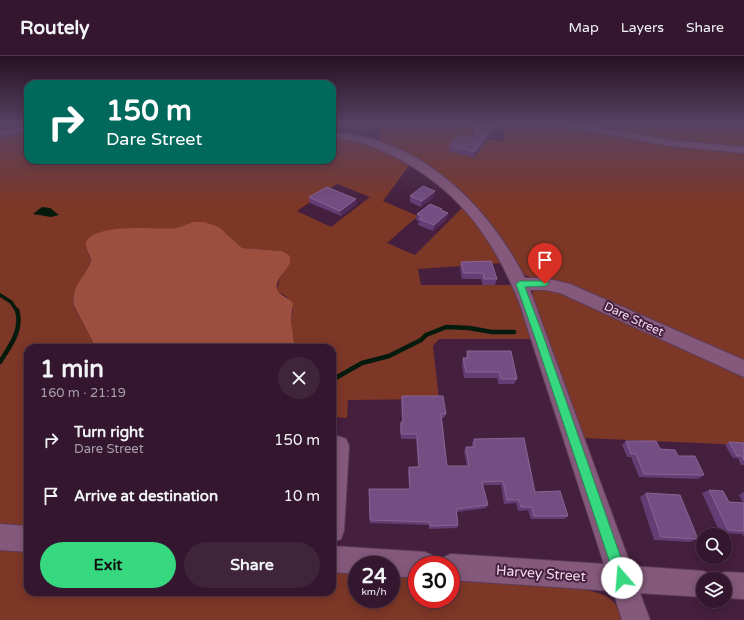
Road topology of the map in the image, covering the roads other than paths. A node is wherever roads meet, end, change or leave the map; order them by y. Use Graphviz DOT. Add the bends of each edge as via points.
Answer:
graph roads {
  1 [pos="389,150"];
  2 [pos="520,284"];
  3 [pos="744,369"];
  4 [pos="338,446"];
  5 [pos="336,474"];
  6 [pos="0,537"];
  7 [pos="24,539"];
  8 [pos="336,559"];
  9 [pos="408,564"];
  10 [pos="460,568"];
  11 [pos="622,578"];
  12 [pos="696,583"];
  13 [pos="732,585"];
  14 [pos="744,586"];
  15 [pos="636,620"];
  1 -- 2 [label="street" via="427,169 470,205 488,228"];
  2 -- 3 [label="street, Dare Street" via="545,284 564,288"];
  2 -- 11 [label="street"];
  4 -- 5 [label="street"];
  6 -- 7 [label="street"];
  8 -- 9 [label="street"];
  10 -- 11 [label="street, Harvey Street"];
  11 -- 12 [label="street, Harvey Street"];
  11 -- 15 [label="street"];
  13 -- 14 [label="street"];
}
